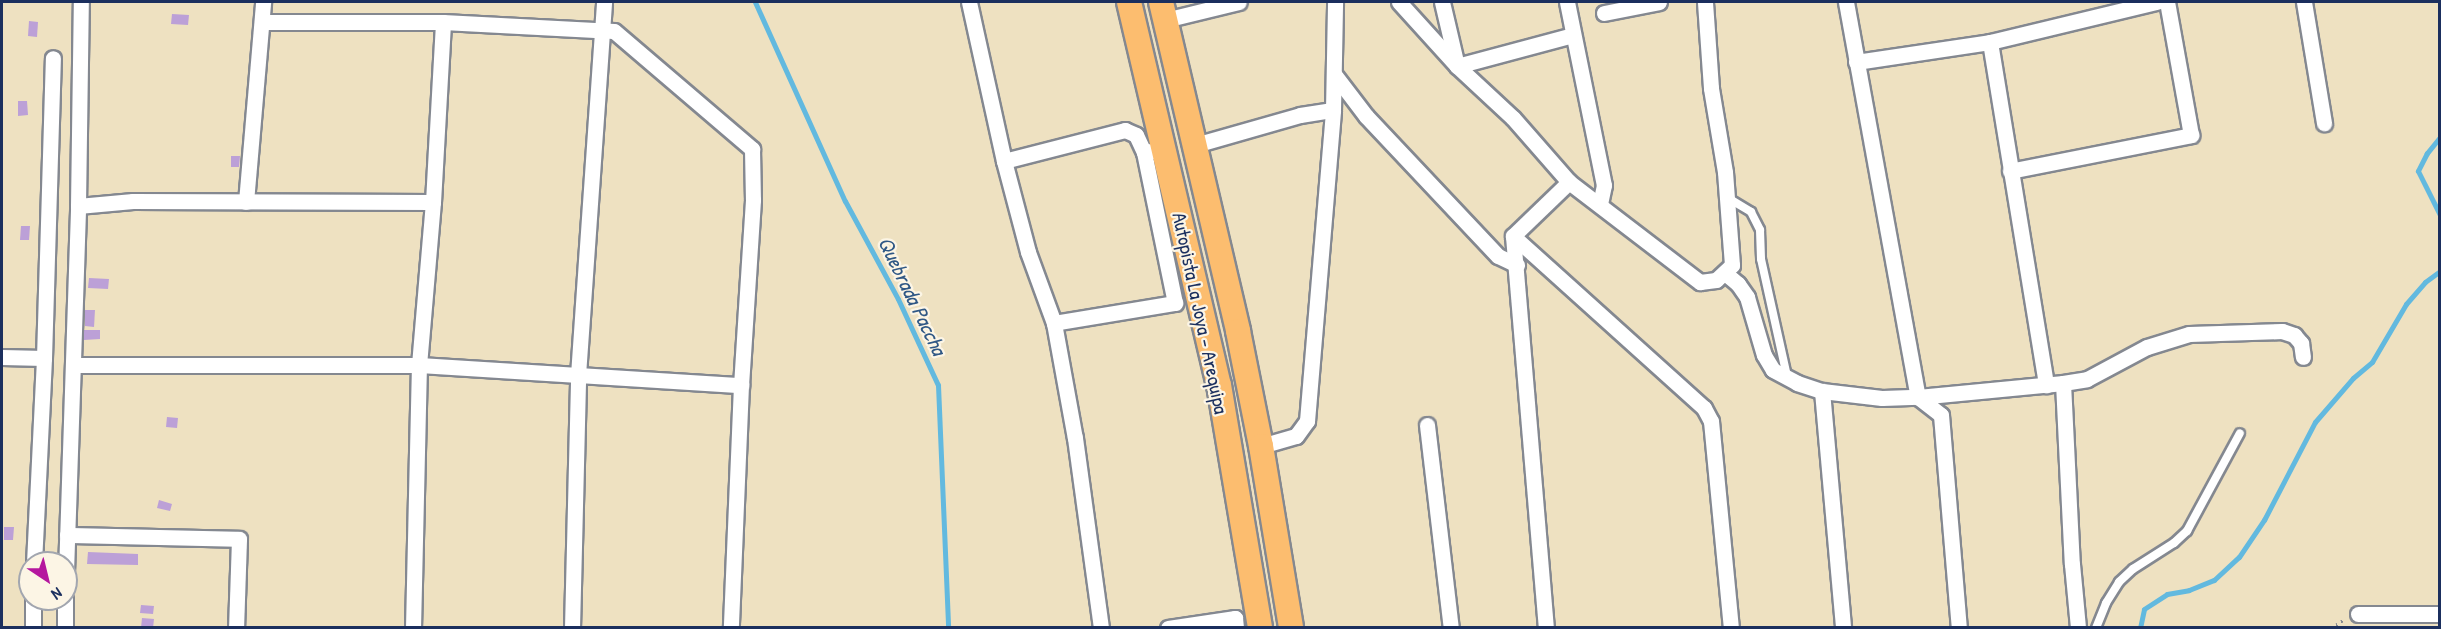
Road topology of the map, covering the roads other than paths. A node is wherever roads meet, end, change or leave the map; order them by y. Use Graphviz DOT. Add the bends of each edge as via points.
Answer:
graph roads {
  1 [pos="81,2"];
  2 [pos="263,2"];
  3 [pos="604,2"];
  4 [pos="969,2"];
  5 [pos="1129,2"];
  6 [pos="1239,2"];
  7 [pos="1335,2"];
  8 [pos="1399,2"];
  9 [pos="1442,2"];
  10 [pos="1567,2"];
  11 [pos="1659,2"];
  12 [pos="1705,2"];
  13 [pos="1846,2"];
  14 [pos="2156,2"];
  15 [pos="2167,2"];
  16 [pos="2304,2"];
  17 [pos="1163,10"];
  18 [pos="1604,13"];
  19 [pos="263,22"];
  20 [pos="443,22"];
  21 [pos="603,30"];
  22 [pos="1573,35"];
  23 [pos="1990,42"];
  24 [pos="52,58"];
  25 [pos="1856,62"];
  26 [pos="1457,66"];
  27 [pos="1334,74"];
  28 [pos="1333,110"];
  29 [pos="2324,123"];
  30 [pos="1195,145"];
  31 [pos="1154,150"];
  32 [pos="1004,161"];
  33 [pos="2010,171"];
  34 [pos="1569,182"];
  35 [pos="1726,197"];
  36 [pos="246,202"];
  37 [pos="433,202"];
  38 [pos="1600,204"];
  39 [pos="78,206"];
  40 [pos="1513,236"];
  41 [pos="1516,265"];
  42 [pos="1725,273"];
  43 [pos="1054,323"];
  44 [pos="2,357"];
  45 [pos="2303,357"];
  46 [pos="44,358"];
  47 [pos="73,365"];
  48 [pos="419,365"];
  49 [pos="578,375"];
  50 [pos="1787,376"];
  51 [pos="2063,383"];
  52 [pos="741,385"];
  53 [pos="2046,385"];
  54 [pos="1822,391"];
  55 [pos="1917,397"];
  56 [pos="1427,425"];
  57 [pos="2240,433"];
  58 [pos="1261,446"];
  59 [pos="67,535"];
  60 [pos="35,551"];
  61 [pos="67,551"];
  62 [pos="33,611"];
  63 [pos="65,611"];
  64 [pos="2358,614"];
  65 [pos="2439,614"];
  66 [pos="33,627"];
  67 [pos="65,627"];
  68 [pos="236,627"];
  69 [pos="413,627"];
  70 [pos="572,627"];
  71 [pos="731,627"];
  72 [pos="1101,627"];
  73 [pos="1168,627"];
  74 [pos="1236,627"];
  75 [pos="1260,627"];
  76 [pos="1291,627"];
  77 [pos="1451,627"];
  78 [pos="1546,627"];
  79 [pos="1731,627"];
  80 [pos="1843,627"];
  81 [pos="1959,627"];
  82 [pos="2078,627"];
  83 [pos="2096,627"];
  1 -- 39 [label="street"];
  2 -- 19 [label="street"];
  3 -- 21 [label="street"];
  4 -- 32 [label="street"];
  5 -- 31 [label="main road, Autopista La Joya - Arequipa"];
  6 -- 17 [label="street"];
  7 -- 27 [label="street"];
  8 -- 26 [label="street"];
  9 -- 26 [label="street"];
  10 -- 22 [label="street"];
  11 -- 18 [label="street"];
  12 -- 35 [label="street" via="1711,88"];
  13 -- 25 [label="street"];
  14 -- 23 [label="street"];
  15 -- 33 [label="street" via="2191,135"];
  16 -- 29 [label="street"];
  17 -- 30 [label="main road, Autopista La Joya - Arequipa"];
  19 -- 20 [label="street"];
  19 -- 36 [label="street"];
  20 -- 21 [label="street"];
  20 -- 37 [label="street"];
  21 -- 49 [label="street"];
  21 -- 52 [label="street" via="614,31 752,149 753,200"];
  22 -- 26 [label="street"];
  22 -- 38 [label="street" via="1604,185"];
  23 -- 25 [label="street"];
  23 -- 33 [label="street"];
  24 -- 46 [label="street"];
  25 -- 55 [label="street"];
  26 -- 34 [label="street" via="1513,118"];
  27 -- 28 [label="street"];
  27 -- 41 [label="street" via="1366,116 1498,256"];
  28 -- 30 [label="street" via="1300,115"];
  28 -- 58 [label="street" via="1307,421 1296,436"];
  30 -- 58 [label="main road, Autopista La Joya - Arequipa"];
  31 -- 32 [label="street" via="1125,130"];
  31 -- 43 [label="street" via="1175,303"];
  31 -- 75 [label="main road, Autopista La Joya - Arequipa" via="1219,385"];
  32 -- 43 [label="street" via="1028,252"];
  33 -- 53 [label="street"];
  34 -- 38 [label="street"];
  34 -- 40 [label="street"];
  35 -- 42 [label="street" via="1732,265"];
  35 -- 50 [label="lane" via="1751,212 1760,230 1761,259"];
  36 -- 37 [label="street"];
  36 -- 39 [label="street" via="133,201"];
  37 -- 48 [label="street"];
  38 -- 42 [label="street" via="1700,282 1716,280"];
  39 -- 47 [label="street"];
  40 -- 41 [label="street"];
  40 -- 79 [label="street" via="1704,408 1711,421"];
  41 -- 78 [label="street"];
  42 -- 50 [label="street" via="1747,297 1764,355 1773,370"];
  43 -- 72 [label="street" via="1076,438"];
  44 -- 46 [label="street"];
  45 -- 51 [label="street" via="2301,343 2294,335 2282,331 2189,334 2147,347 2087,379"];
  46 -- 60 [label="street"];
  47 -- 48 [label="street"];
  47 -- 59 [label="street"];
  48 -- 49 [label="street"];
  48 -- 69 [label="street"];
  49 -- 52 [label="street"];
  49 -- 70 [label="street"];
  50 -- 54 [label="street"];
  51 -- 53 [label="street"];
  51 -- 82 [label="street"];
  52 -- 71 [label="street"];
  53 -- 55 [label="street"];
  54 -- 55 [label="street" via="1882,398"];
  54 -- 80 [label="street"];
  55 -- 81 [label="street" via="1941,415"];
  56 -- 77 [label="street"];
  57 -- 83 [label="lane" via="2187,531 2120,582"];
  58 -- 76 [label="main road, Autopista La Joya - Arequipa"];
  59 -- 61 [label="street"];
  59 -- 68 [label="street" via="239,539"];
  62 -- 66 [label="street"];
  63 -- 67 [label="street"];
  64 -- 65 [label="street"];
  73 -- 74 [label="street" via="1235,618"];
}
